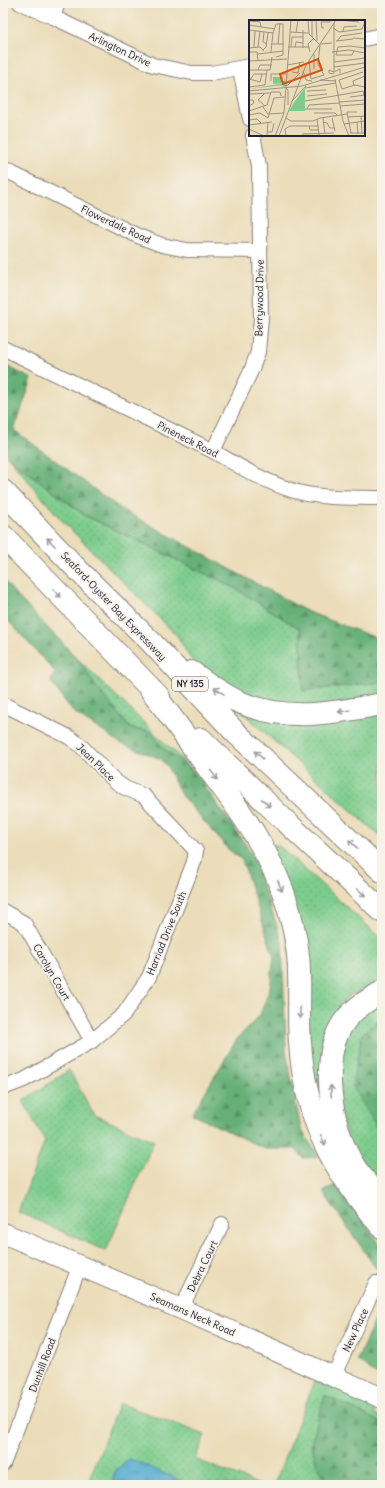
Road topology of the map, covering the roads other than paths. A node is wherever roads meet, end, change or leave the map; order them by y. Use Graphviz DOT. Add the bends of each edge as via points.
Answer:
graph roads {
  1 [pos="20,3"];
  2 [pos="58,3"];
  3 [pos="53,17"];
  4 [pos="382,35"];
  5 [pos="365,39"];
  6 [pos="245,67"];
  7 [pos="249,108"];
  8 [pos="253,136"];
  9 [pos="3,169"];
  10 [pos="260,251"];
  11 [pos="3,348"];
  12 [pos="213,451"];
  13 [pos="3,491"];
  14 [pos="382,498"];
  15 [pos="3,536"];
  16 [pos="151,642"];
  17 [pos="149,687"];
  18 [pos="3,704"];
  19 [pos="382,704"];
  20 [pos="196,851"];
  21 [pos="382,871"];
  22 [pos="3,911"];
  23 [pos="382,911"];
  24 [pos="382,992"];
  25 [pos="92,1042"];
  26 [pos="3,1088"];
  27 [pos="382,1199"];
  28 [pos="222,1224"];
  29 [pos="382,1227"];
  30 [pos="3,1233"];
  31 [pos="80,1265"];
  32 [pos="376,1284"];
  33 [pos="181,1309"];
  34 [pos="333,1377"];
  35 [pos="382,1398"];
  36 [pos="3,1464"];
  1 -- 3 [label="street, Arlington Drive"];
  2 -- 3 [label="street"];
  3 -- 6 [label="street, Arlington Drive" via="153,65 192,73 211,73"];
  4 -- 5 [label="street"];
  6 -- 7 [label="street"];
  8 -- 10 [label="street, Berrywood Drive" via="259,166"];
  9 -- 10 [label="street, Flowerdale Road" via="138,236 162,245 187,250"];
  10 -- 12 [label="street, Berrywood Drive" via="261,318 258,352"];
  11 -- 12 [label="street, Pineneck Road"];
  12 -- 14 [label="street, Pineneck Road" via="239,466 302,493"];
  16 -- 13 [label="highway, Seaford-Oyster Bay Expressway / NY 135, one-way"];
  15 -- 17 [label="highway, NY 135, one-way"];
  19 -- 16 [label="highway, one-way" via="307,715 261,710 224,694"];
  21 -- 16 [label="highway, Seaford-Oyster Bay Expressway / NY 135, one-way" via="235,732"];
  17 -- 23 [label="highway, NY 135, one-way" via="281,817"];
  17 -- 29 [label="highway, one-way" via="234,802 274,871 288,906 296,938 300,1041 303,1077 310,1107 323,1141 342,1176"];
  18 -- 20 [label="street, Jean Place" via="80,745 114,781 144,796"];
  20 -- 25 [label="street, Harriad Drive South" via="149,978 124,1014"];
  22 -- 25 [label="street, Carolyn Court" via="24,923"];
  27 -- 24 [label="highway, one-way" via="351,1161 336,1124 330,1094 331,1057 344,1022 363,1002"];
  25 -- 26 [label="street, Harriad Drive South" via="24,1080"];
  28 -- 33 [label="street, Debra Court"];
  30 -- 31 [label="main road, Seamans Neck Road"];
  31 -- 33 [label="main road, Seamans Neck Road"];
  31 -- 36 [label="street, Dunhill Road"];
  32 -- 34 [label="street, New Place"];
  33 -- 34 [label="main road, Seamans Neck Road"];
  34 -- 35 [label="main road, Seamans Neck Road"];
}
